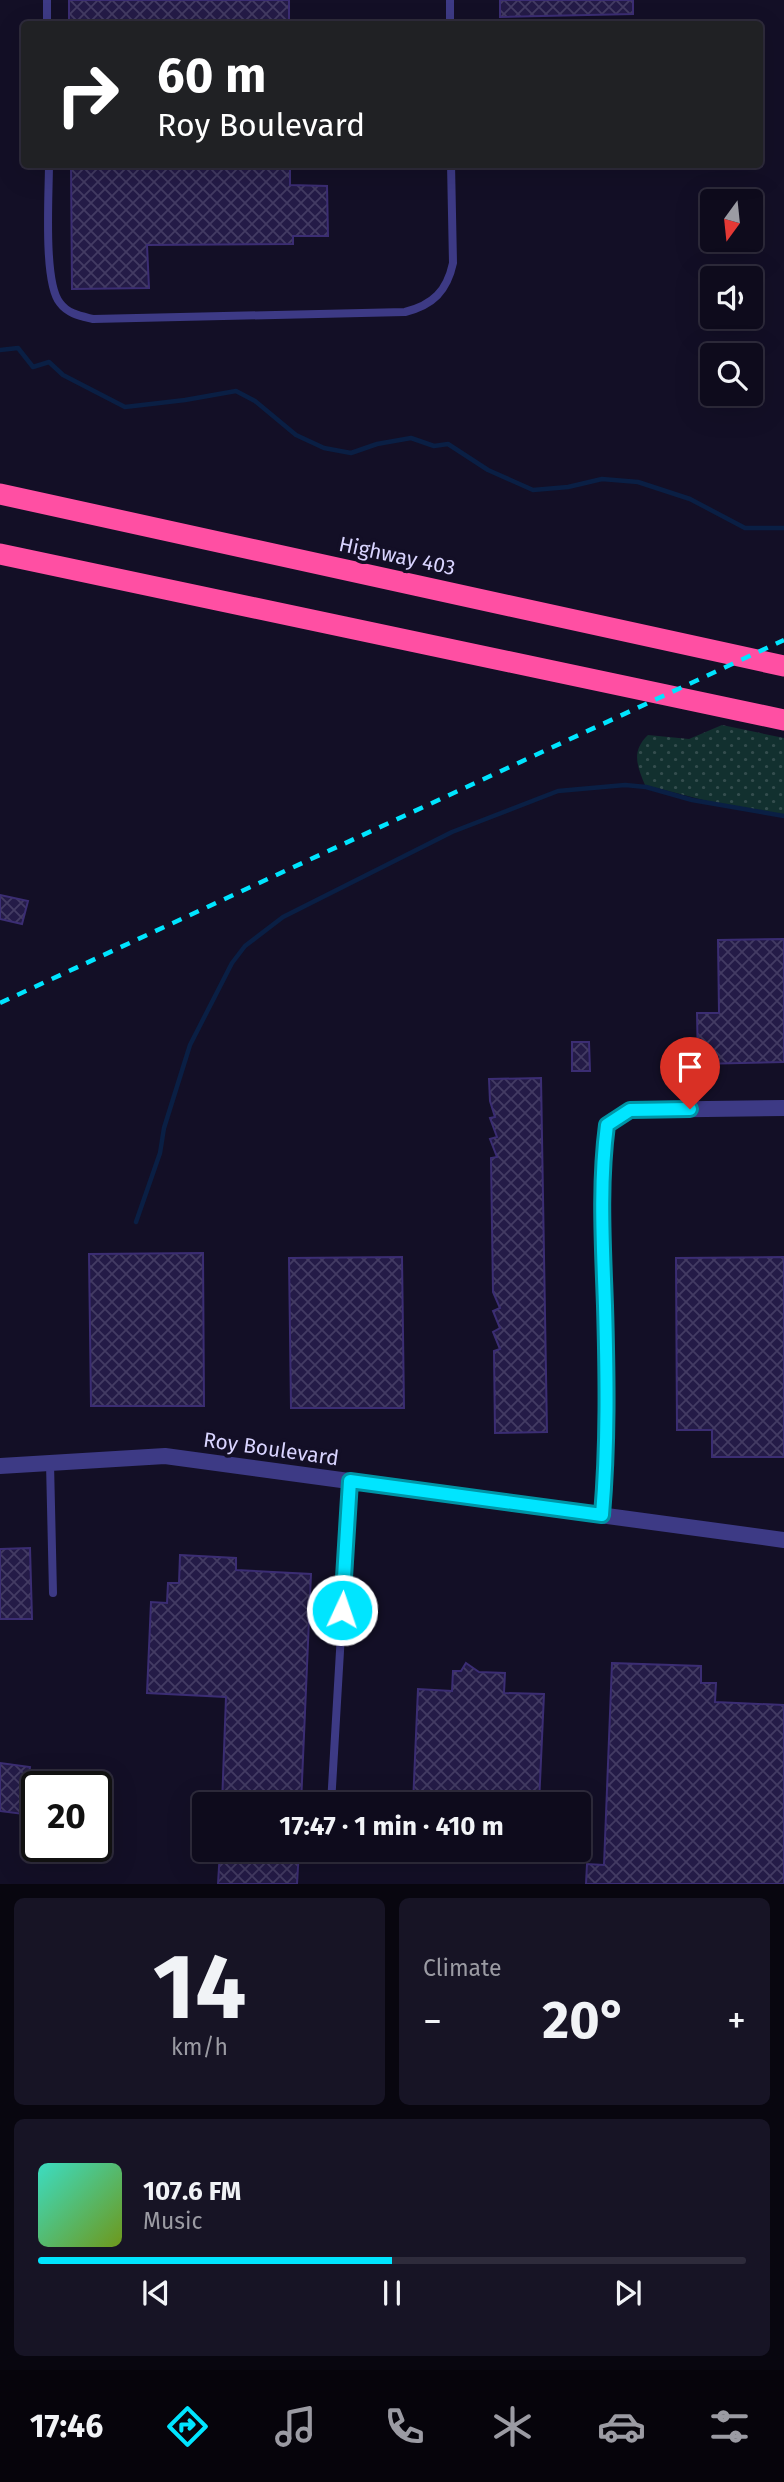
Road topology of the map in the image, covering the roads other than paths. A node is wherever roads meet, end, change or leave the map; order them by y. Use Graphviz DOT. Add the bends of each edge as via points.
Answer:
graph roads {
  1 [pos="47,0"];
  2 [pos="450,0"];
  3 [pos="47,21"];
  4 [pos="450,21"];
  5 [pos="49,168"];
  6 [pos="452,168"];
  7 [pos="0,494"];
  8 [pos="0,554"];
  9 [pos="784,666"];
  10 [pos="784,720"];
  11 [pos="784,1108"];
  12 [pos="50,1463"];
  13 [pos="0,1466"];
  14 [pos="350,1481"];
  15 [pos="602,1515"];
  16 [pos="784,1540"];
  17 [pos="53,1593"];
  18 [pos="332,1792"];
  1 -- 3 [label="lane"];
  2 -- 4 [label="lane"];
  5 -- 6 [label="lane" via="49,273 58,302 73,314 93,319 405,312 419,308 443,291 452,271"];
  7 -- 9 [label="highway, Highway 403"];
  8 -- 10 [label="highway"];
  11 -- 15 [label="street" via="630,1110 607,1125 602,1195 607,1419"];
  12 -- 13 [label="street, Roy Boulevard"];
  12 -- 14 [label="street, Roy Boulevard" via="164,1455"];
  12 -- 17 [label="lane"];
  14 -- 15 [label="street, Roy Boulevard"];
  14 -- 18 [label="lane"];
  15 -- 16 [label="street, Roy Boulevard"];
}
